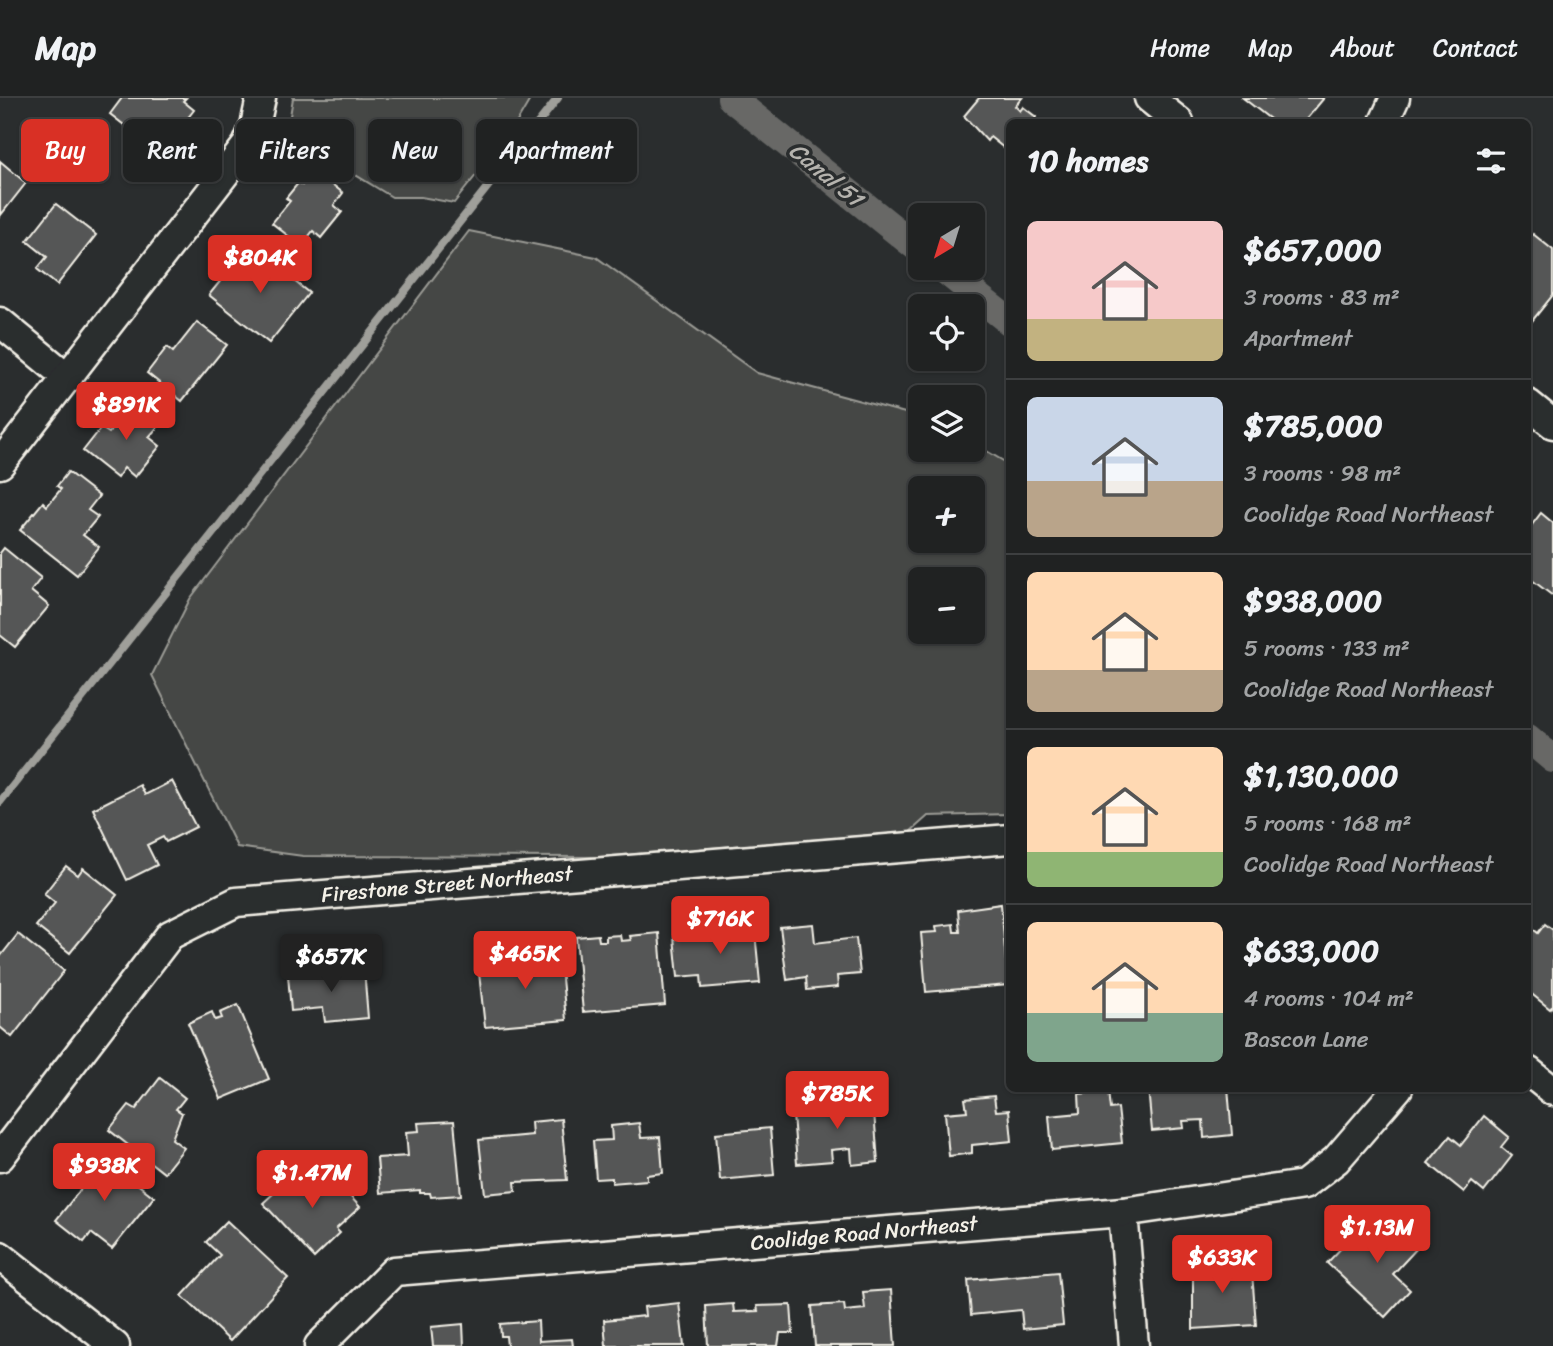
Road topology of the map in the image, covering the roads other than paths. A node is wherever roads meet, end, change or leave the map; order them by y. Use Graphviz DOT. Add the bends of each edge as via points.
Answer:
graph roads {
  1 [pos="261,98"];
  2 [pos="1149,98"];
  3 [pos="1395,98"];
  4 [pos="1176,119"];
  5 [pos="1385,119"];
  6 [pos="0,322"];
  7 [pos="68,378"];
  8 [pos="1531,406"];
  9 [pos="1553,424"];
  10 [pos="0,464"];
  11 [pos="1006,839"];
  12 [pos="1531,1073"];
  13 [pos="1553,1091"];
  14 [pos="1395,1092"];
  15 [pos="0,1157"];
  16 [pos="1123,1212"];
  17 [pos="0,1255"];
  18 [pos="115,1346"];
  19 [pos="319,1346"];
  20 [pos="1134,1346"];
  1 -- 7 [label="street" via="247,145"];
  2 -- 4 [label="street"];
  3 -- 5 [label="street"];
  6 -- 7 [label="street"];
  7 -- 10 [label="street"];
  8 -- 9 [label="street"];
  11 -- 15 [label="street, Firestone Street Northeast" via="236,902 170,935"];
  12 -- 13 [label="street"];
  14 -- 16 [label="street, Coolidge Road Northeast" via="1336,1160 1304,1185"];
  16 -- 19 [label="street, Coolidge Road Northeast" via="394,1271"];
  16 -- 20 [label="street"];
  17 -- 18 [label="street"];
}
